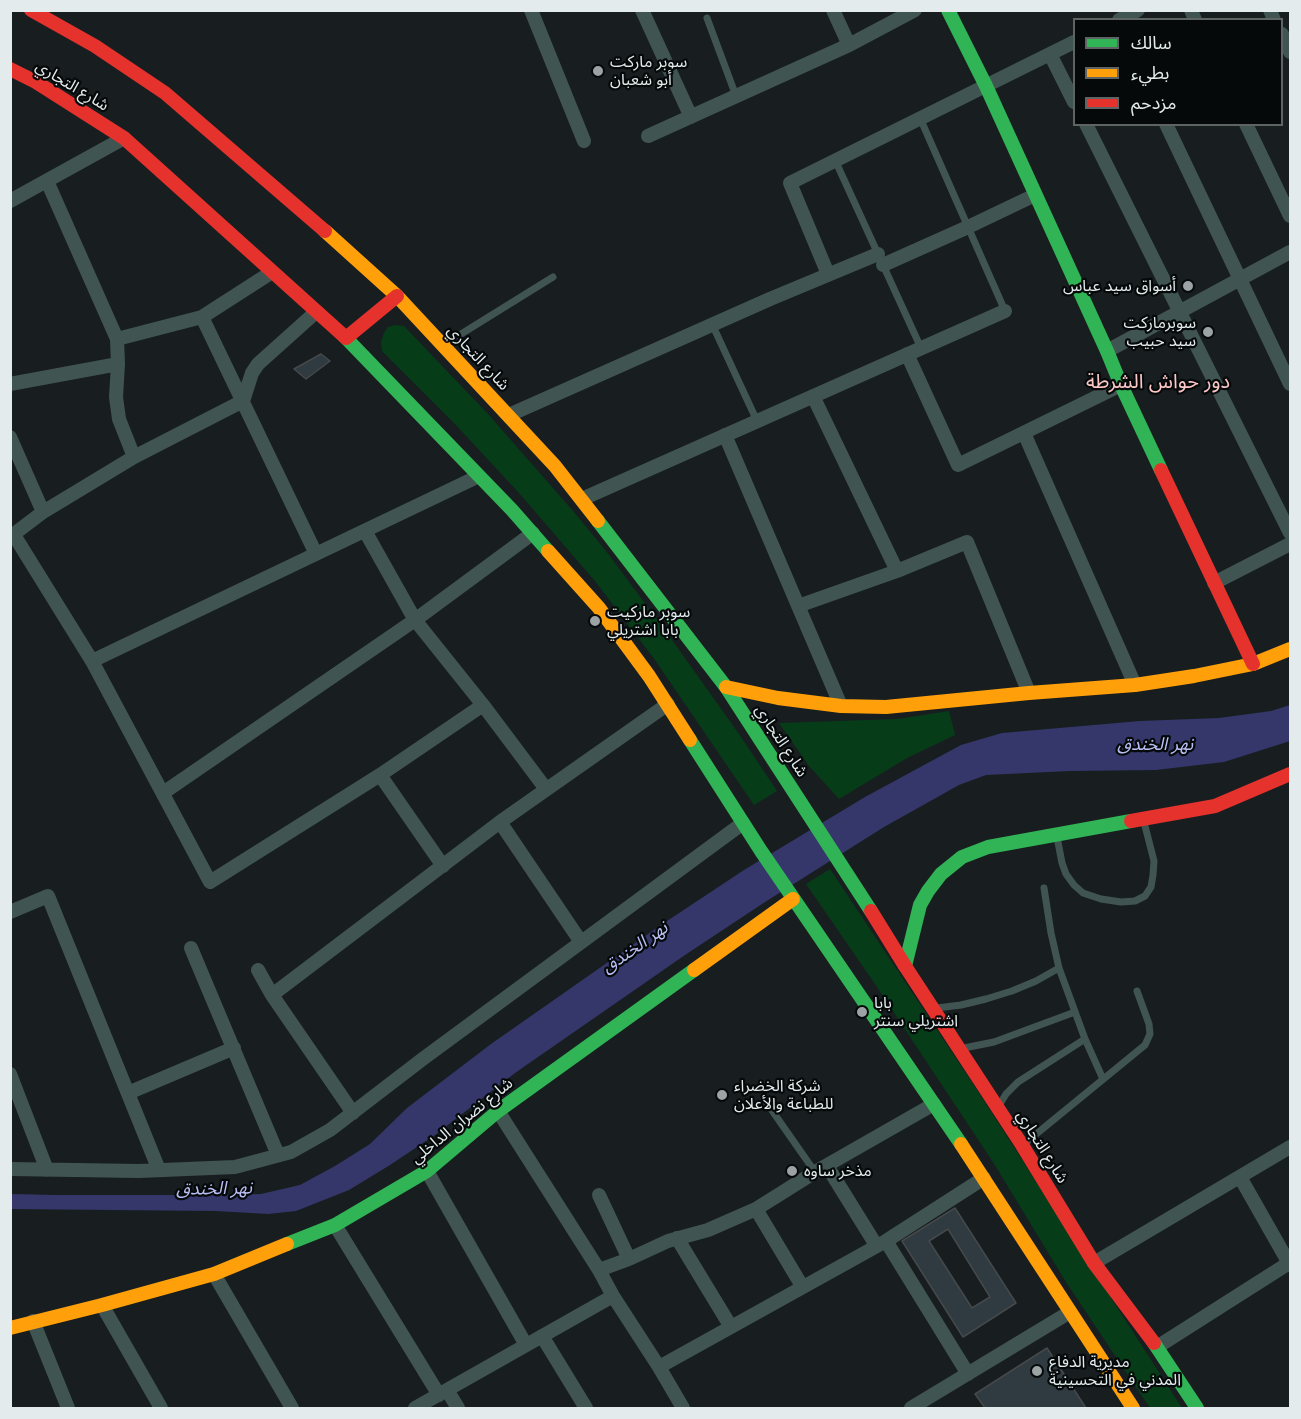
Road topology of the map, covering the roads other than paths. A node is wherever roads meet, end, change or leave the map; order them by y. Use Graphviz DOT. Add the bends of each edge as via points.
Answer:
graph roads {
  1 [pos="31,10"];
  2 [pos="531,10"];
  3 [pos="642,10"];
  4 [pos="834,10"];
  5 [pos="915,10"];
  6 [pos="948,10"];
  7 [pos="1138,10"];
  8 [pos="708,18"];
  9 [pos="1123,18"];
  10 [pos="1283,38"];
  11 [pos="1073,42"];
  12 [pos="849,45"];
  13 [pos="1290,52"];
  14 [pos="1050,54"];
  15 [pos="10,69"];
  16 [pos="986,86"];
  17 [pos="736,96"];
  18 [pos="1073,100"];
  19 [pos="691,117"];
  20 [pos="920,118"];
  21 [pos="1087,126"];
  22 [pos="1168,126"];
  23 [pos="1247,126"];
  24 [pos="648,136"];
  25 [pos="124,138"];
  26 [pos="584,141"];
  27 [pos="835,160"];
  28 [pos="47,181"];
  29 [pos="1284,187"];
  30 [pos="1035,195"];
  31 [pos="10,201"];
  32 [pos="1290,216"];
  33 [pos="968,226"];
  34 [pos="1290,252"];
  35 [pos="880,259"];
  36 [pos="272,272"];
  37 [pos="828,274"];
  38 [pos="553,277"];
  39 [pos="1240,279"];
  40 [pos="397,296"];
  41 [pos="1005,311"];
  42 [pos="1179,311"];
  43 [pos="316,312"];
  44 [pos="202,317"];
  45 [pos="712,324"];
  46 [pos="346,338"];
  47 [pos="117,339"];
  48 [pos="443,345"];
  49 [pos="921,348"];
  50 [pos="1107,351"];
  51 [pos="907,354"];
  52 [pos="118,364"];
  53 [pos="10,384"];
  54 [pos="1290,384"];
  55 [pos="1121,385"];
  56 [pos="813,396"];
  57 [pos="243,401"];
  58 [pos="509,415"];
  59 [pos="757,421"];
  60 [pos="1024,433"];
  61 [pos="725,435"];
  62 [pos="10,437"];
  63 [pos="134,457"];
  64 [pos="479,476"];
  65 [pos="582,499"];
  66 [pos="43,512"];
  67 [pos="365,531"];
  68 [pos="1290,533"];
  69 [pos="533,534"];
  70 [pos="12,536"];
  71 [pos="1290,544"];
  72 [pos="316,554"];
  73 [pos="897,571"];
  74 [pos="1214,583"];
  75 [pos="798,606"];
  76 [pos="415,620"];
  77 [pos="1290,649"];
  78 [pos="92,661"];
  79 [pos="1253,664"];
  80 [pos="1135,685"];
  81 [pos="726,687"];
  82 [pos="1029,693"];
  83 [pos="668,704"];
  84 [pos="483,705"];
  85 [pos="841,706"];
  86 [pos="1290,774"];
  87 [pos="380,775"];
  88 [pos="546,789"];
  89 [pos="163,793"];
  90 [pos="1143,819"];
  91 [pos="500,822"];
  92 [pos="743,823"];
  93 [pos="1057,835"];
  94 [pos="443,866"];
  95 [pos="1044,888"];
  96 [pos="793,899"];
  97 [pos="10,912"];
  98 [pos="581,942"];
  99 [pos="191,948"];
  100 [pos="905,966"];
  101 [pos="1059,968"];
  102 [pos="258,970"];
  103 [pos="1137,991"];
  104 [pos="272,995"];
  105 [pos="933,1008"];
  106 [pos="1075,1012"];
  107 [pos="1085,1039"];
  108 [pos="234,1048"];
  109 [pos="959,1048"];
  110 [pos="10,1074"];
  111 [pos="1103,1079"];
  112 [pos="128,1093"];
  113 [pos="764,1099"];
  114 [pos="934,1104"];
  115 [pos="998,1109"];
  116 [pos="498,1110"];
  117 [pos="353,1113"];
  118 [pos="1022,1146"];
  119 [pos="1290,1147"];
  120 [pos="278,1155"];
  121 [pos="10,1168"];
  122 [pos="821,1169"];
  123 [pos="47,1170"];
  124 [pos="159,1170"];
  125 [pos="428,1172"];
  126 [pos="1240,1177"];
  127 [pos="984,1178"];
  128 [pos="599,1195"];
  129 [pos="756,1209"];
  130 [pos="335,1225"];
  131 [pos="677,1238"];
  132 [pos="881,1243"];
  133 [pos="629,1258"];
  134 [pos="1094,1263"];
  135 [pos="1290,1264"];
  136 [pos="599,1270"];
  137 [pos="214,1274"];
  138 [pos="802,1287"];
  139 [pos="613,1296"];
  140 [pos="102,1305"];
  141 [pos="1070,1312"];
  142 [pos="33,1322"];
  143 [pos="732,1326"];
  144 [pos="10,1328"];
  145 [pos="542,1336"];
  146 [pos="526,1345"];
  147 [pos="1157,1347"];
  148 [pos="659,1367"];
  149 [pos="968,1374"];
  150 [pos="443,1393"];
  151 [pos="68,1408"];
  152 [pos="161,1408"];
  153 [pos="292,1408"];
  154 [pos="415,1408"];
  155 [pos="458,1408"];
  156 [pos="586,1408"];
  157 [pos="682,1408"];
  158 [pos="911,1408"];
  159 [pos="1133,1408"];
  160 [pos="1197,1408"];
  1 -- 40 [label="main road, شارع التجاري" via="95,46 165,93"];
  2 -- 26 [label="street"];
  3 -- 19 [label="street"];
  4 -- 12 [label="street"];
  5 -- 12 [label="street"];
  6 -- 16 [label="main road"];
  7 -- 9 [label="street"];
  8 -- 17 [label="lane"];
  10 -- 13 [label="street"];
  11 -- 14 [label="street"];
  12 -- 17 [label="street"];
  14 -- 16 [label="street"];
  14 -- 18 [label="street"];
  15 -- 25 [label="main road, شارع التجاري"];
  16 -- 20 [label="street"];
  16 -- 30 [label="main road"];
  17 -- 19 [label="street"];
  19 -- 24 [label="street"];
  20 -- 27 [label="street"];
  20 -- 33 [label="lane"];
  21 -- 42 [label="street"];
  22 -- 39 [label="street"];
  23 -- 29 [label="street"];
  25 -- 28 [label="street"];
  25 -- 36 [label="main road, شارع التجاري"];
  27 -- 35 [label="lane"];
  27 -- 37 [label="street" via="790,183"];
  28 -- 31 [label="street"];
  28 -- 47 [label="street"];
  29 -- 32 [label="street"];
  30 -- 33 [label="street"];
  30 -- 50 [label="main road"];
  33 -- 35 [label="street"];
  33 -- 41 [label="lane"];
  34 -- 39 [label="street"];
  35 -- 37 [label="street"];
  35 -- 49 [label="lane"];
  36 -- 43 [label="main road, شارع التجاري"];
  36 -- 44 [label="street"];
  37 -- 45 [label="street"];
  38 -- 48 [label="lane"];
  39 -- 42 [label="street"];
  39 -- 54 [label="street"];
  40 -- 46 [label="main road"];
  40 -- 48 [label="main road, شارع التجاري"];
  41 -- 49 [label="street"];
  42 -- 50 [label="street"];
  42 -- 68 [label="street"];
  43 -- 46 [label="main road, شارع التجاري"];
  43 -- 57 [label="street" via="258,364"];
  44 -- 47 [label="street"];
  44 -- 57 [label="street"];
  45 -- 58 [label="street"];
  45 -- 59 [label="lane"];
  46 -- 64 [label="main road, شارع التجاري"];
  47 -- 52 [label="street"];
  48 -- 58 [label="main road, شارع التجاري"];
  49 -- 51 [label="street"];
  50 -- 55 [label="main road"];
  51 -- 56 [label="street"];
  51 -- 60 [label="street" via="958,465"];
  52 -- 53 [label="street"];
  52 -- 63 [label="street" via="119,419"];
  55 -- 60 [label="street"];
  55 -- 74 [label="main road"];
  56 -- 59 [label="street"];
  56 -- 73 [label="street"];
  57 -- 63 [label="street"];
  57 -- 72 [label="street"];
  58 -- 65 [label="main road, شارع التجاري"];
  59 -- 61 [label="street"];
  60 -- 80 [label="street"];
  61 -- 65 [label="street"];
  61 -- 75 [label="street"];
  62 -- 66 [label="street"];
  63 -- 66 [label="street"];
  64 -- 67 [label="street"];
  64 -- 69 [label="main road, شارع التجاري"];
  65 -- 81 [label="main road, شارع التجاري"];
  66 -- 70 [label="street"];
  67 -- 72 [label="street"];
  67 -- 76 [label="street"];
  69 -- 76 [label="street"];
  69 -- 83 [label="main road, شارع التجاري" via="599,608"];
  70 -- 78 [label="street"];
  71 -- 74 [label="street"];
  72 -- 78 [label="street"];
  73 -- 75 [label="street"];
  73 -- 82 [label="street" via="968,542"];
  74 -- 79 [label="main road"];
  75 -- 85 [label="street"];
  76 -- 84 [label="street"];
  76 -- 89 [label="street"];
  77 -- 79 [label="main road"];
  78 -- 89 [label="street"];
  79 -- 80 [label="main road"];
  80 -- 82 [label="main road"];
  81 -- 85 [label="main road"];
  81 -- 100 [label="main road, شارع التجاري"];
  82 -- 85 [label="main road" via="886,707"];
  83 -- 88 [label="street"];
  83 -- 92 [label="main road, شارع التجاري"];
  84 -- 87 [label="street"];
  84 -- 88 [label="street"];
  86 -- 90 [label="main road" via="1215,806"];
  87 -- 89 [label="street" via="210,882"];
  87 -- 94 [label="street"];
  88 -- 91 [label="street"];
  90 -- 93 [label="main road"];
  90 -- 93 [label="lane" via="1154,875 1145,896 1135,901 1121,902 1083,893 1066,874"];
  91 -- 94 [label="street"];
  91 -- 98 [label="street"];
  92 -- 96 [label="main road, شارع التجاري"];
  92 -- 98 [label="street"];
  93 -- 100 [label="main road" via="988,847 962,857 941,874 920,905"];
  94 -- 104 [label="street"];
  95 -- 101 [label="lane"];
  96 -- 114 [label="main road"];
  96 -- 116 [label="main road, شارع نضران الداخلي"];
  97 -- 112 [label="street" via="48,896"];
  98 -- 117 [label="street"];
  99 -- 108 [label="street"];
  100 -- 105 [label="main road, شارع التجاري"];
  101 -- 105 [label="lane" via="1012,991"];
  101 -- 106 [label="lane"];
  102 -- 104 [label="street"];
  103 -- 111 [label="lane" via="1149,1024 1148,1040"];
  104 -- 117 [label="street"];
  105 -- 109 [label="main road, شارع التجاري"];
  106 -- 107 [label="lane"];
  106 -- 109 [label="lane" via="994,1042"];
  107 -- 111 [label="lane"];
  107 -- 115 [label="lane" via="1018,1082"];
  108 -- 112 [label="street"];
  108 -- 120 [label="street"];
  109 -- 115 [label="main road, شارع التجاري"];
  110 -- 123 [label="street"];
  111 -- 118 [label="lane"];
  112 -- 124 [label="street"];
  113 -- 122 [label="lane"];
  114 -- 122 [label="street"];
  114 -- 127 [label="main road"];
  115 -- 118 [label="main road, شارع التجاري"];
  116 -- 125 [label="main road, شارع نضران الداخلي"];
  116 -- 136 [label="street"];
  117 -- 120 [label="street" via="291,1152"];
  118 -- 134 [label="main road, شارع التجاري"];
  119 -- 126 [label="street"];
  120 -- 124 [label="street" via="235,1167"];
  121 -- 123 [label="street"];
  122 -- 129 [label="street"];
  122 -- 132 [label="street"];
  123 -- 124 [label="street"];
  125 -- 130 [label="main road, شارع نضران الداخلي"];
  125 -- 146 [label="street"];
  126 -- 134 [label="street"];
  126 -- 135 [label="street"];
  127 -- 132 [label="street"];
  127 -- 141 [label="main road"];
  128 -- 133 [label="street"];
  129 -- 131 [label="street" via="708,1230"];
  129 -- 138 [label="street"];
  130 -- 137 [label="main road, شارع نضران الداخلي"];
  130 -- 150 [label="street"];
  131 -- 133 [label="street"];
  131 -- 143 [label="street"];
  132 -- 138 [label="street"];
  132 -- 149 [label="street"];
  133 -- 136 [label="street"];
  134 -- 147 [label="main road, شارع التجاري"];
  135 -- 147 [label="street"];
  136 -- 139 [label="street"];
  137 -- 140 [label="main road, شارع نضران الداخلي"];
  137 -- 153 [label="street"];
  138 -- 143 [label="street"];
  139 -- 145 [label="street"];
  139 -- 148 [label="street"];
  140 -- 142 [label="main road, شارع نضران الداخلي"];
  140 -- 152 [label="street"];
  141 -- 149 [label="street"];
  141 -- 159 [label="main road"];
  142 -- 144 [label="main road, شارع نضران الداخلي"];
  142 -- 151 [label="street"];
  143 -- 148 [label="street"];
  145 -- 146 [label="street"];
  145 -- 156 [label="street"];
  146 -- 150 [label="street"];
  147 -- 160 [label="main road, شارع التجاري"];
  148 -- 157 [label="street"];
  149 -- 158 [label="street"];
  150 -- 154 [label="street"];
  150 -- 155 [label="street"];
}
